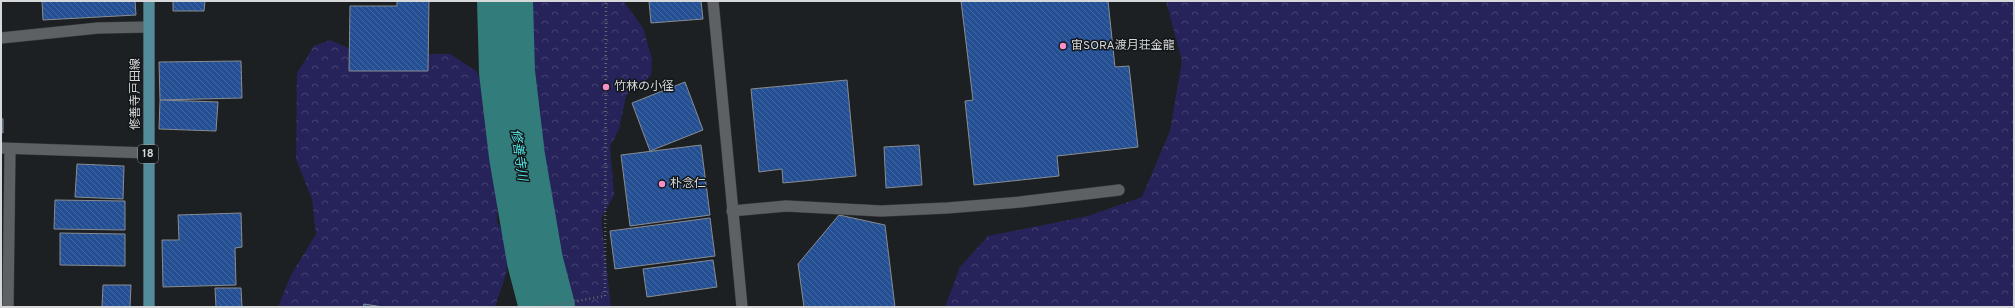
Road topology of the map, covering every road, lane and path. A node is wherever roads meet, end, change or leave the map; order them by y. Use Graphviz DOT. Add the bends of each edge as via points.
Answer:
graph roads {
  1 [pos="149,1"];
  2 [pos="606,1"];
  3 [pos="713,1"];
  4 [pos="149,27"];
  5 [pos="1,38"];
  6 [pos="5,149"];
  7 [pos="148,153"];
  8 [pos="1119,190"];
  9 [pos="732,211"];
  10 [pos="8,307"];
  11 [pos="149,307"];
  12 [pos="542,307"];
  13 [pos="742,307"];
  1 -- 4 [label="main road, 修善寺戸田線 / 18"];
  2 -- 12 [label="path" via="605,296"];
  3 -- 9 [label="street"];
  4 -- 5 [label="street" via="98,28"];
  4 -- 7 [label="main road, 修善寺戸田線 / 18"];
  6 -- 7 [label="street"];
  6 -- 10 [label="street"];
  7 -- 11 [label="main road, 修善寺戸田線 / 18"];
  8 -- 9 [label="street" via="1020,202 940,208 881,211 786,206"];
  9 -- 13 [label="street"];
}
